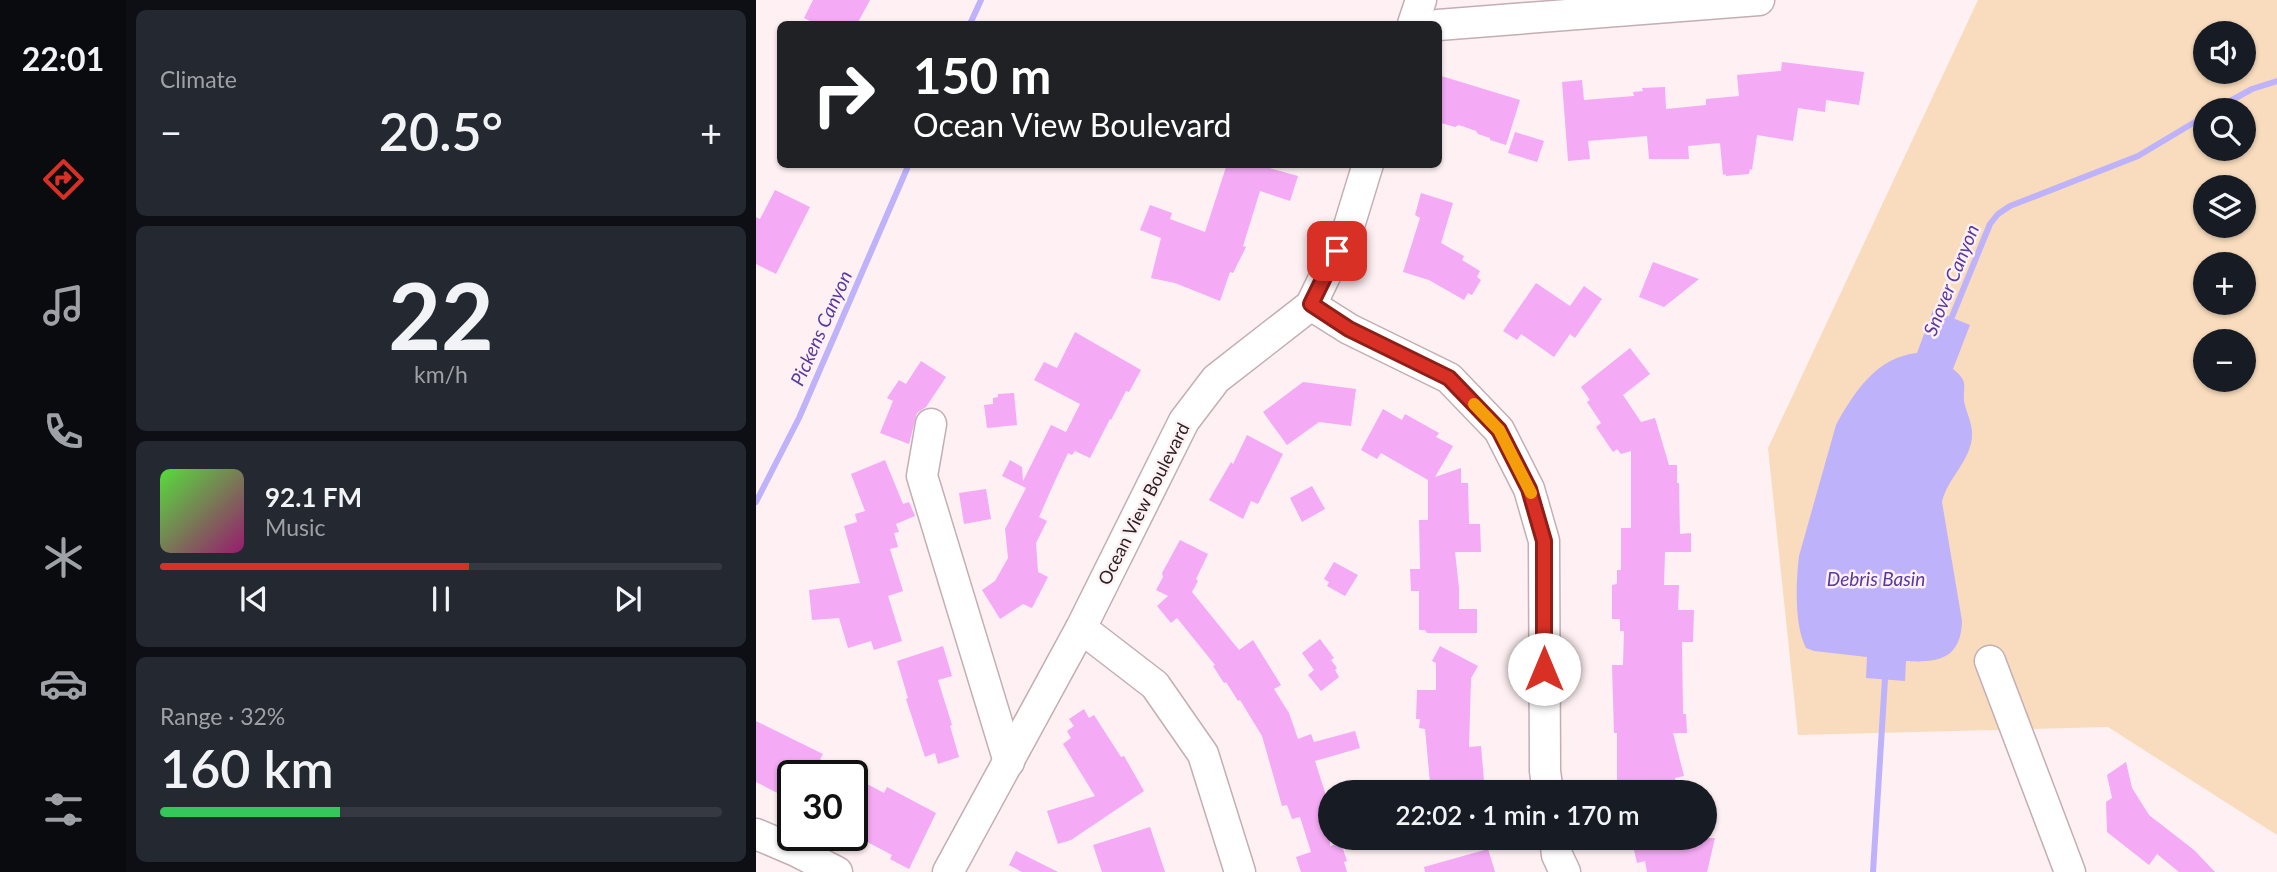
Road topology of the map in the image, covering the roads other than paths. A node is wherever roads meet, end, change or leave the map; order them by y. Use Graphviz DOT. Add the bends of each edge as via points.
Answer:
graph roads {
  1 [pos="1421,0"];
  2 [pos="1759,0"];
  3 [pos="1414,21"];
  4 [pos="1442,25"];
  5 [pos="1367,168"];
  6 [pos="1311,304"];
  7 [pos="931,424"];
  8 [pos="1081,628"];
  9 [pos="1990,661"];
  10 [pos="1009,762"];
  11 [pos="1546,780"];
  12 [pos="756,834"];
  13 [pos="1556,850"];
  14 [pos="837,872"];
  15 [pos="948,872"];
  16 [pos="1240,872"];
  17 [pos="1565,872"];
  18 [pos="2070,872"];
  1 -- 3 [label="street"];
  2 -- 4 [label="street"];
  5 -- 6 [label="street, Ocean View Boulevard" via="1349,226"];
  6 -- 8 [label="street, Ocean View Boulevard" via="1216,379 1184,421"];
  6 -- 11 [label="street" via="1349,329 1449,378 1499,430 1529,489 1544,541"];
  7 -- 10 [label="street" via="922,476"];
  8 -- 10 [label="street, Ocean View Boulevard"];
  8 -- 16 [label="street" via="1155,685 1203,754"];
  9 -- 18 [label="street"];
  10 -- 15 [label="street, Ocean View Boulevard"];
  12 -- 14 [label="street"];
  13 -- 17 [label="street"];
}
